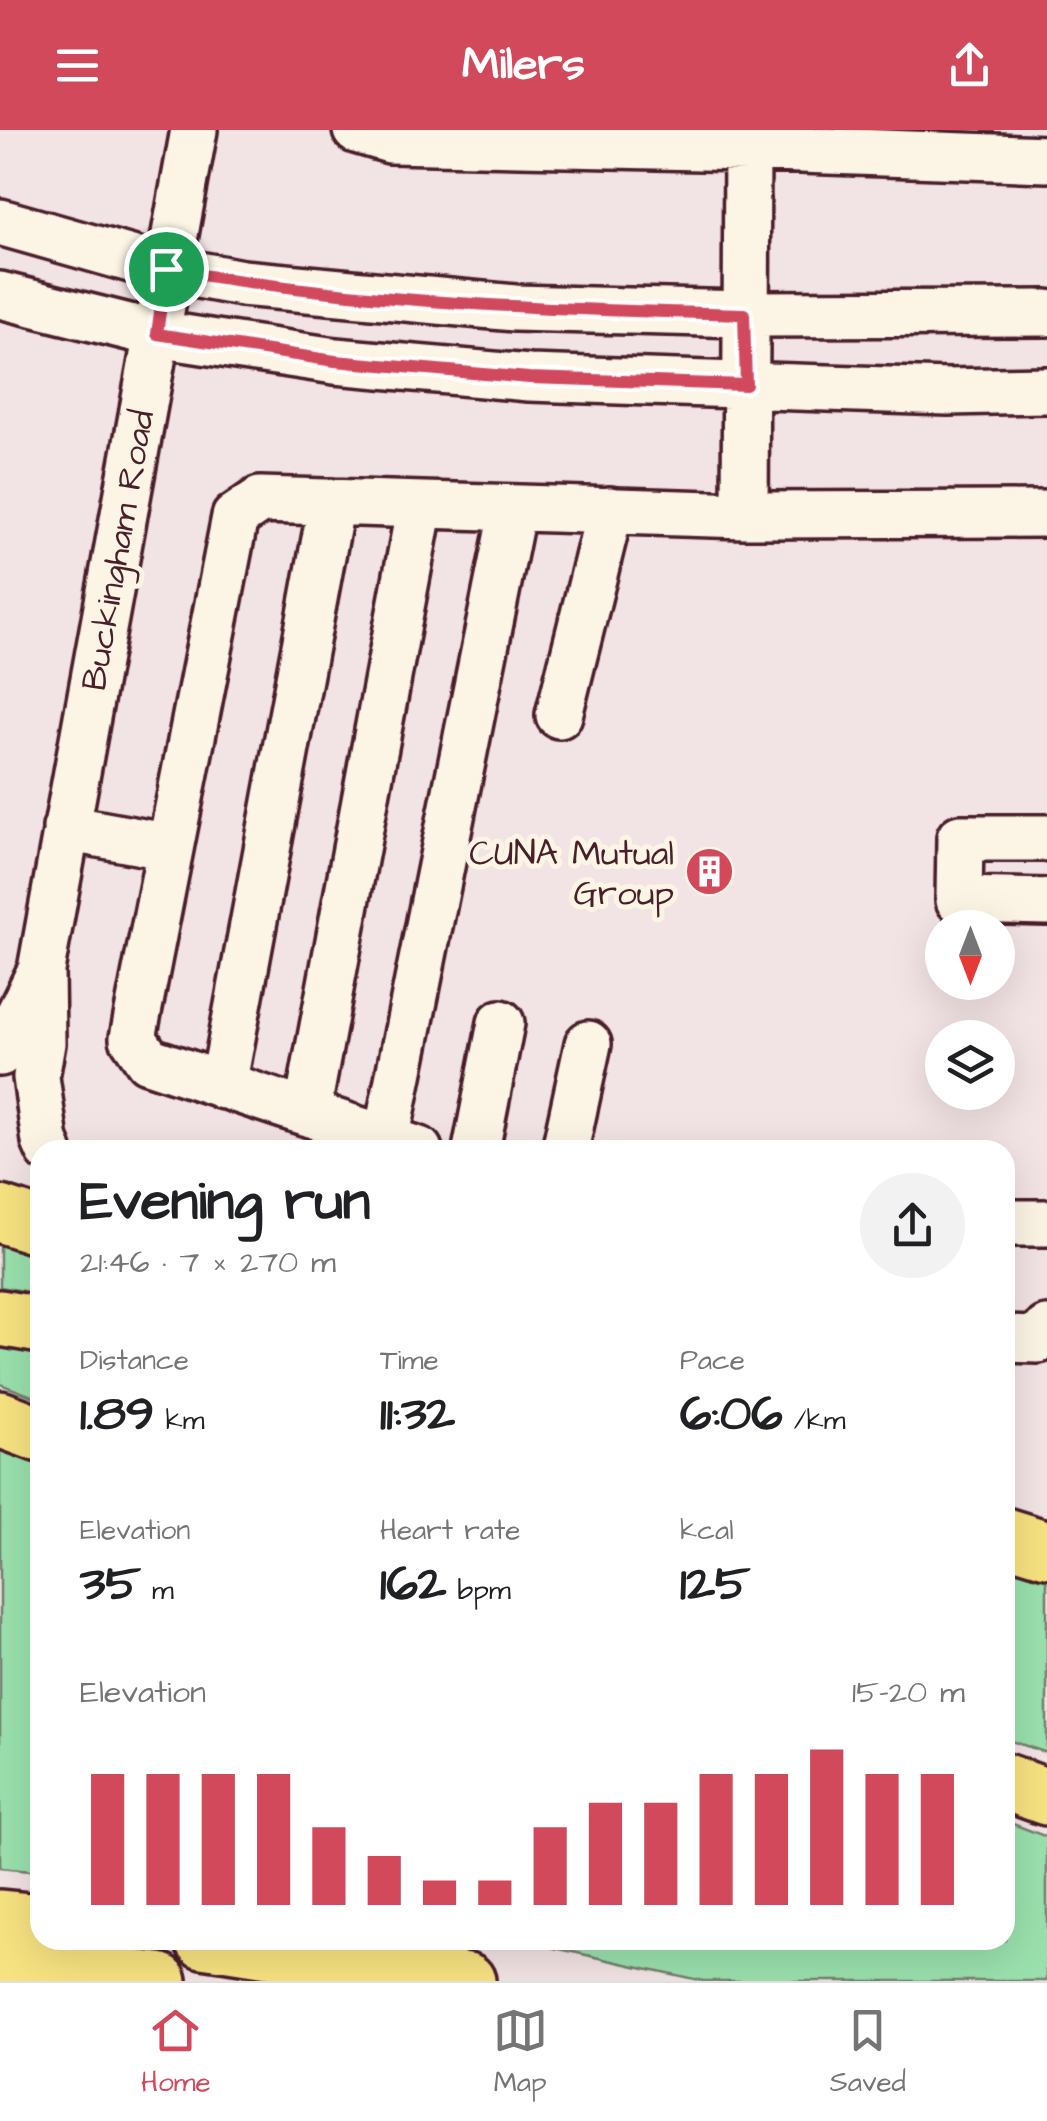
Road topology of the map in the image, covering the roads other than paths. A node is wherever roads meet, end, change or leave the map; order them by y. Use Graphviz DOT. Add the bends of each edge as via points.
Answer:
graph roads {
  1 [pos="194,130"];
  2 [pos="356,130"];
  3 [pos="747,148"];
  4 [pos="1047,159"];
  5 [pos="0,222"];
  6 [pos="166,269"];
  7 [pos="0,295"];
  8 [pos="1047,312"];
  9 [pos="744,314"];
  10 [pos="157,334"];
  11 [pos="746,385"];
  12 [pos="1047,390"];
  13 [pos="332,502"];
  14 [pos="420,505"];
  15 [pos="513,508"];
  16 [pos="610,510"];
  17 [pos="1047,514"];
  18 [pos="745,515"];
  19 [pos="559,715"];
  20 [pos="66,828"];
  21 [pos="1047,838"];
  22 [pos="170,847"];
  23 [pos="1047,902"];
  24 [pos="41,970"];
  25 [pos="501,1024"];
  26 [pos="588,1044"];
  27 [pos="0,1053"];
  28 [pos="223,1086"];
  29 [pos="307,1114"];
  30 [pos="45,1140"];
  31 [pos="387,1140"];
  32 [pos="403,1140"];
  33 [pos="478,1140"];
  34 [pos="567,1140"];
  35 [pos="0,1214"];
  36 [pos="1047,1223"];
  37 [pos="30,1224"];
  38 [pos="1015,1224"];
  39 [pos="0,1318"];
  40 [pos="30,1322"];
  41 [pos="1047,1329"];
  42 [pos="1015,1339"];
  43 [pos="0,1419"];
  44 [pos="30,1430"];
  45 [pos="1015,1539"];
  46 [pos="1047,1549"];
  47 [pos="1015,1786"];
  48 [pos="1047,1797"];
  49 [pos="0,1918"];
  50 [pos="30,1921"];
  51 [pos="268,1950"];
  52 [pos="0,1962"];
  53 [pos="159,1981"];
  54 [pos="467,1981"];
  1 -- 6 [label="street, Buckingham Road"];
  2 -- 3 [label="street" via="390,140"];
  3 -- 4 [label="street"];
  3 -- 9 [label="street"];
  5 -- 6 [label="street"];
  6 -- 9 [label="street" via="242,283 514,308"];
  6 -- 10 [label="street, Buckingham Road"];
  7 -- 10 [label="street"];
  8 -- 9 [label="street"];
  9 -- 11 [label="street"];
  10 -- 11 [label="street" via="335,361 529,378"];
  10 -- 20 [label="street, Buckingham Road"];
  11 -- 12 [label="street"];
  11 -- 18 [label="street"];
  13 -- 14 [label="street"];
  13 -- 22 [label="street" via="260,500 235,517"];
  13 -- 28 [label="street"];
  14 -- 15 [label="street"];
  14 -- 29 [label="street"];
  15 -- 16 [label="street"];
  15 -- 32 [label="street"];
  16 -- 18 [label="street"];
  16 -- 19 [label="street"];
  17 -- 18 [label="street"];
  20 -- 22 [label="street"];
  20 -- 24 [label="street, Buckingham Road"];
  21 -- 23 [label="street" via="960,838 959,900"];
  22 -- 28 [label="street" via="133,1038 148,1060"];
  24 -- 27 [label="street, Buckingham Road"];
  24 -- 30 [label="street, Buckingham Road" via="36,1077"];
  25 -- 33 [label="street"];
  26 -- 34 [label="street"];
  28 -- 29 [label="street"];
  29 -- 31 [label="street"];
  35 -- 37 [label="main road"];
  36 -- 38 [label="street"];
  39 -- 40 [label="main road"];
  41 -- 42 [label="street" via="1038,1340"];
  43 -- 44 [label="main road"];
  45 -- 46 [label="main road"];
  47 -- 48 [label="main road"];
  49 -- 50 [label="main road"];
  51 -- 54 [label="main road"];
  52 -- 53 [label="main road"];
}
